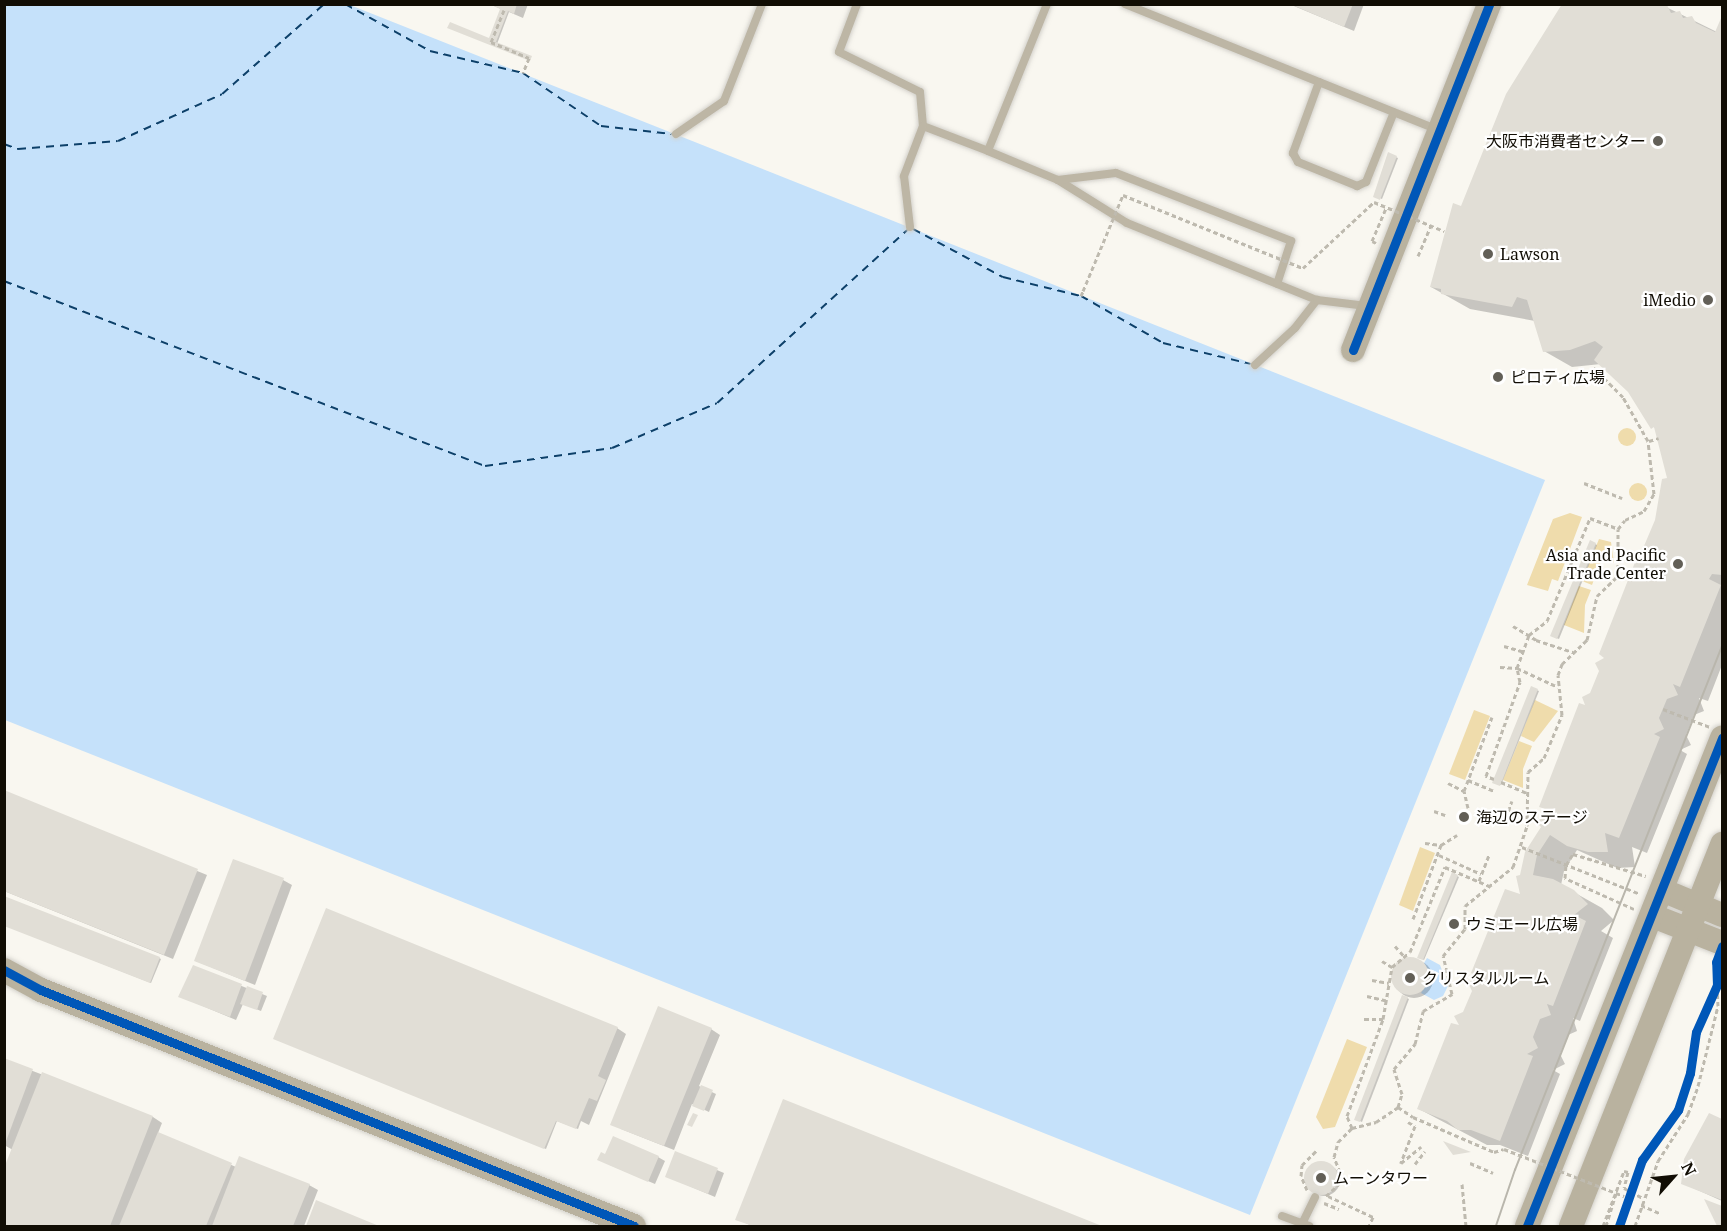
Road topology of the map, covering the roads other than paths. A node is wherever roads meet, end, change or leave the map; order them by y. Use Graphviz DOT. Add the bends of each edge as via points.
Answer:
graph roads {
  1 [pos="762,4"];
  2 [pos="857,4"];
  3 [pos="1047,4"];
  4 [pos="1125,4"];
  5 [pos="1489,4"];
  6 [pos="1319,82"];
  7 [pos="1394,112"];
  8 [pos="923,126"];
  9 [pos="1442,131"];
  10 [pos="676,134"];
  11 [pos="988,152"];
  12 [pos="1058,180"];
  13 [pos="910,227"];
  14 [pos="1277,284"];
  15 [pos="1317,300"];
  16 [pos="1371,307"];
  17 [pos="1353,350"];
  18 [pos="1255,365"];
  19 [pos="1718,733"];
  20 [pos="1722,844"];
  21 [pos="1650,887"];
  22 [pos="1698,905"];
  23 [pos="1644,913"];
  24 [pos="1722,915"];
  25 [pos="1688,929"];
  26 [pos="1719,952"];
  27 [pos="4,970"];
  28 [pos="1319,1199"];
  29 [pos="1282,1216"];
  30 [pos="1304,1226"];
  31 [pos="634,1227"];
  32 [pos="1527,1227"];
  33 [pos="1571,1227"];
  1 -- 10 [label="lane" via="724,101"];
  2 -- 8 [label="lane" via="839,52 920,92"];
  3 -- 11 [label="lane"];
  4 -- 6 [label="lane"];
  5 -- 9 [label="street"];
  6 -- 7 [label="lane"];
  6 -- 7 [label="lane" via="1293,153 1298,162 1357,186 1366,182"];
  7 -- 9 [label="lane"];
  8 -- 11 [label="lane"];
  8 -- 13 [label="lane" via="904,176"];
  9 -- 16 [label="street"];
  11 -- 12 [label="lane"];
  12 -- 14 [label="lane" via="1127,223"];
  12 -- 14 [label="lane" via="1116,173 1291,241"];
  14 -- 15 [label="lane"];
  15 -- 16 [label="lane"];
  15 -- 18 [label="lane" via="1295,328"];
  16 -- 17 [label="street"];
  19 -- 21 [label="street"];
  20 -- 22 [label="street"];
  21 -- 22 [label="street"];
  21 -- 23 [label="street"];
  22 -- 24 [label="street"];
  22 -- 25 [label="street"];
  23 -- 25 [label="street"];
  23 -- 32 [label="street"];
  25 -- 26 [label="street"];
  25 -- 33 [label="street"];
  27 -- 31 [label="street" via="41,990"];
  28 -- 30 [label="lane"];
  29 -- 30 [label="lane"];
}
